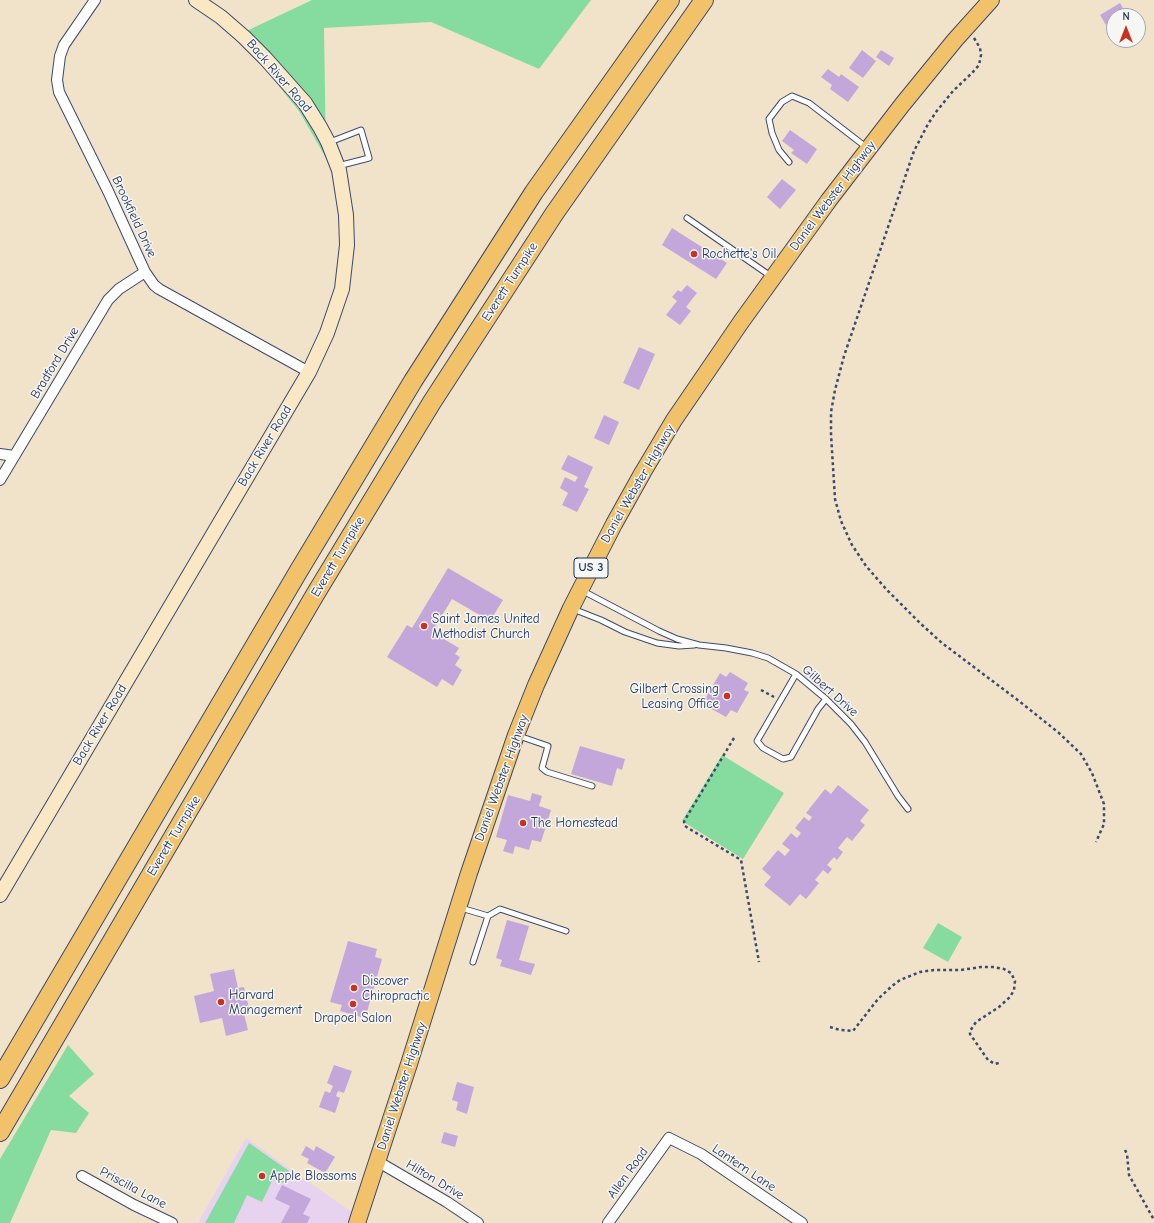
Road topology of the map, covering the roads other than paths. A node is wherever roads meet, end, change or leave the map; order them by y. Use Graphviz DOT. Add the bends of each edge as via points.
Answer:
graph roads {
  1 [pos="95,0"];
  2 [pos="196,0"];
  3 [pos="670,0"];
  4 [pos="704,0"];
  5 [pos="991,0"];
  6 [pos="328,142"];
  7 [pos="868,149"];
  8 [pos="789,162"];
  9 [pos="337,166"];
  10 [pos="687,218"];
  11 [pos="145,272"];
  12 [pos="773,278"];
  13 [pos="309,372"];
  14 [pos="0,454"];
  15 [pos="14,456"];
  16 [pos="0,480"];
  17 [pos="580,590"];
  18 [pos="571,608"];
  19 [pos="699,645"];
  20 [pos="796,674"];
  21 [pos="826,699"];
  22 [pos="516,736"];
  23 [pos="592,786"];
  24 [pos="908,809"];
  25 [pos="0,895"];
  26 [pos="458,907"];
  27 [pos="488,916"];
  28 [pos="566,931"];
  29 [pos="473,962"];
  30 [pos="0,1079"];
  31 [pos="0,1132"];
  32 [pos="669,1138"];
  33 [pos="378,1161"];
  34 [pos="82,1176"];
  35 [pos="172,1223"];
  36 [pos="357,1223"];
  37 [pos="478,1223"];
  38 [pos="608,1223"];
  39 [pos="802,1223"];
  1 -- 11 [label="street, Brookfield Drive" via="64,45 57,80 59,92"];
  2 -- 6 [label="street, Back River Road" via="244,37 265,58 305,103"];
  3 -- 30 [label="highway, Everett Turnpike" via="534,192 413,381"];
  4 -- 31 [label="highway, Everett Turnpike" via="554,214 432,402 316,593"];
  5 -- 7 [label="main road, Daniel Webster Highway / US 3"];
  6 -- 9 [label="street, Back River Road"];
  6 -- 9 [label="lane" via="361,130 369,158"];
  7 -- 8 [label="lane" via="810,103 792,96 782,102 770,119 779,150"];
  7 -- 12 [label="main road, Daniel Webster Highway / US 3"];
  9 -- 13 [label="street, Back River Road" via="347,230 342,289 333,319"];
  10 -- 12 [label="lane"];
  11 -- 13 [label="street, Brookfield Drive" via="159,289"];
  11 -- 15 [label="street, Bradford Drive" via="119,289 108,300"];
  12 -- 17 [label="main road, Daniel Webster Highway / US 3" via="674,420 620,512"];
  13 -- 25 [label="street, Back River Road"];
  14 -- 15 [label="street"];
  15 -- 16 [label="street, Bradford Drive"];
  17 -- 18 [label="main road, Daniel Webster Highway / US 3"];
  17 -- 19 [label="lane, Gilbert Drive" via="659,631"];
  18 -- 19 [label="lane, Gilbert Drive" via="657,643"];
  18 -- 22 [label="main road, Daniel Webster Highway / US 3"];
  19 -- 20 [label="lane, Gilbert Drive" via="752,653"];
  20 -- 21 [label="lane, Gilbert Drive"];
  20 -- 21 [label="lane" via="758,741 763,748 783,759 791,757"];
  21 -- 24 [label="lane, Gilbert Drive" via="865,742"];
  22 -- 23 [label="lane" via="548,746 542,768 546,772"];
  22 -- 26 [label="main road, Daniel Webster Highway / US 3"];
  26 -- 27 [label="lane"];
  26 -- 33 [label="main road, Daniel Webster Highway / US 3"];
  27 -- 28 [label="lane" via="500,909"];
  27 -- 29 [label="lane"];
  32 -- 38 [label="street, Allen Road"];
  32 -- 39 [label="street, Lantern Lane" via="701,1154"];
  33 -- 36 [label="main road, Daniel Webster Highway / US 3"];
  33 -- 37 [label="street, Hilton Drive"];
  34 -- 35 [label="street, Priscilla Lane"];
}
